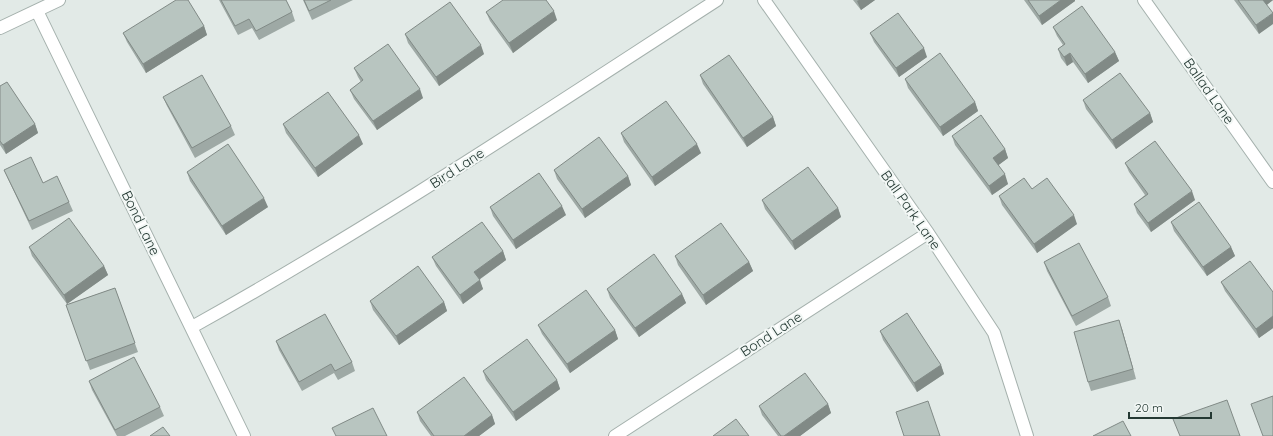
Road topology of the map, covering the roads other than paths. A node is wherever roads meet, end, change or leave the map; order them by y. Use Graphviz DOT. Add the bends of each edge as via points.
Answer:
graph roads {
  1 [pos="60,0"];
  2 [pos="717,0"];
  3 [pos="764,0"];
  4 [pos="1144,0"];
  5 [pos="37,11"];
  6 [pos="0,28"];
  7 [pos="1273,182"];
  8 [pos="928,233"];
  9 [pos="192,327"];
  10 [pos="244,436"];
  11 [pos="614,436"];
  12 [pos="1028,436"];
  1 -- 5 [label="street"];
  2 -- 9 [label="street, Bird Lane" via="449,174 283,276"];
  3 -- 8 [label="street, Ball Park Lane"];
  4 -- 7 [label="street, Ballad Lane"];
  5 -- 6 [label="street"];
  5 -- 9 [label="street, Bond Lane"];
  8 -- 11 [label="street, Bond Lane"];
  8 -- 12 [label="street, Ball Park Lane" via="994,333"];
  9 -- 10 [label="street, Bond Lane"];
}
